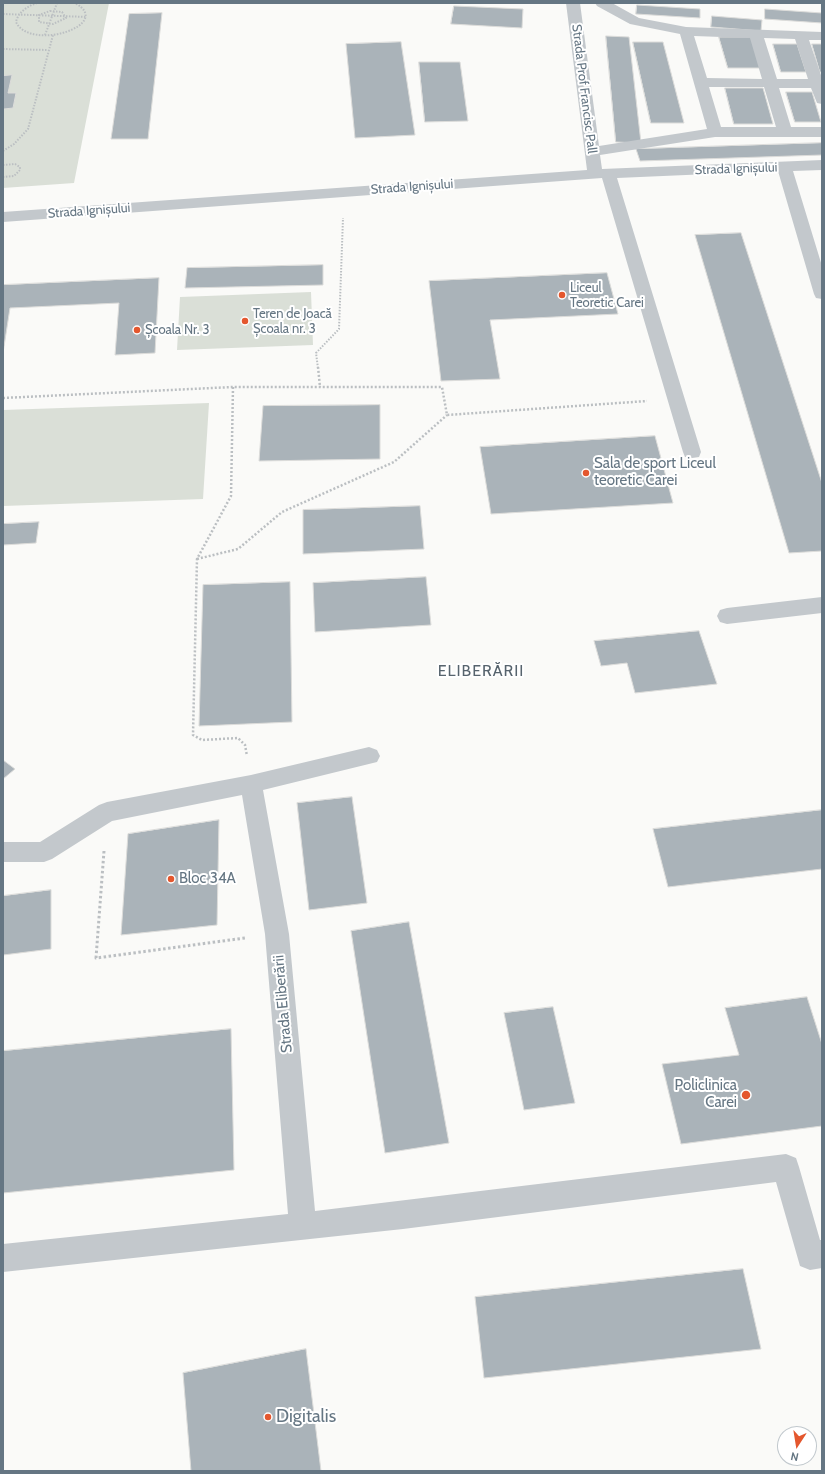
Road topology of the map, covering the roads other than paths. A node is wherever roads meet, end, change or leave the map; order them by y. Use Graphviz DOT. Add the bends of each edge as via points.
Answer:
graph roads {
  1 [pos="573,3"];
  2 [pos="602,3"];
  3 [pos="686,31"];
  4 [pos="756,34"];
  5 [pos="801,36"];
  6 [pos="822,36"];
  7 [pos="701,82"];
  8 [pos="771,83"];
  9 [pos="819,84"];
  10 [pos="822,100"];
  11 [pos="715,132"];
  12 [pos="785,132"];
  13 [pos="822,132"];
  14 [pos="592,152"];
  15 [pos="822,165"];
  16 [pos="784,167"];
  17 [pos="601,174"];
  18 [pos="3,217"];
  19 [pos="822,294"];
  20 [pos="692,452"];
  21 [pos="822,605"];
  22 [pos="727,616"];
  23 [pos="369,756"];
  24 [pos="251,784"];
  25 [pos="3,852"];
  26 [pos="303,1225"];
  27 [pos="822,1254"];
  28 [pos="3,1258"];
  1 -- 14 [label="street, Strada Prof Francisc Pall"];
  2 -- 3 [label="street" via="635,21"];
  3 -- 4 [label="street"];
  3 -- 7 [label="street"];
  4 -- 5 [label="street"];
  4 -- 8 [label="street"];
  5 -- 6 [label="street"];
  5 -- 9 [label="street"];
  7 -- 8 [label="street"];
  7 -- 11 [label="street"];
  8 -- 9 [label="street"];
  8 -- 12 [label="street"];
  9 -- 10 [label="street"];
  11 -- 12 [label="street"];
  11 -- 14 [label="street"];
  12 -- 13 [label="street"];
  14 -- 17 [label="street, Strada Prof Francisc Pall"];
  15 -- 16 [label="street, Strada Ignișului"];
  16 -- 17 [label="street, Strada Ignișului"];
  16 -- 19 [label="street"];
  17 -- 18 [label="street, Strada Ignișului"];
  17 -- 20 [label="street, Strada Prof Francisc Pall"];
  21 -- 22 [label="street"];
  23 -- 24 [label="street"];
  24 -- 25 [label="street" via="107,812 44,852"];
  24 -- 26 [label="street, Strada Eliberării" via="277,934"];
  26 -- 27 [label="street" via="786,1168 810,1256"];
  26 -- 28 [label="street"];
}
